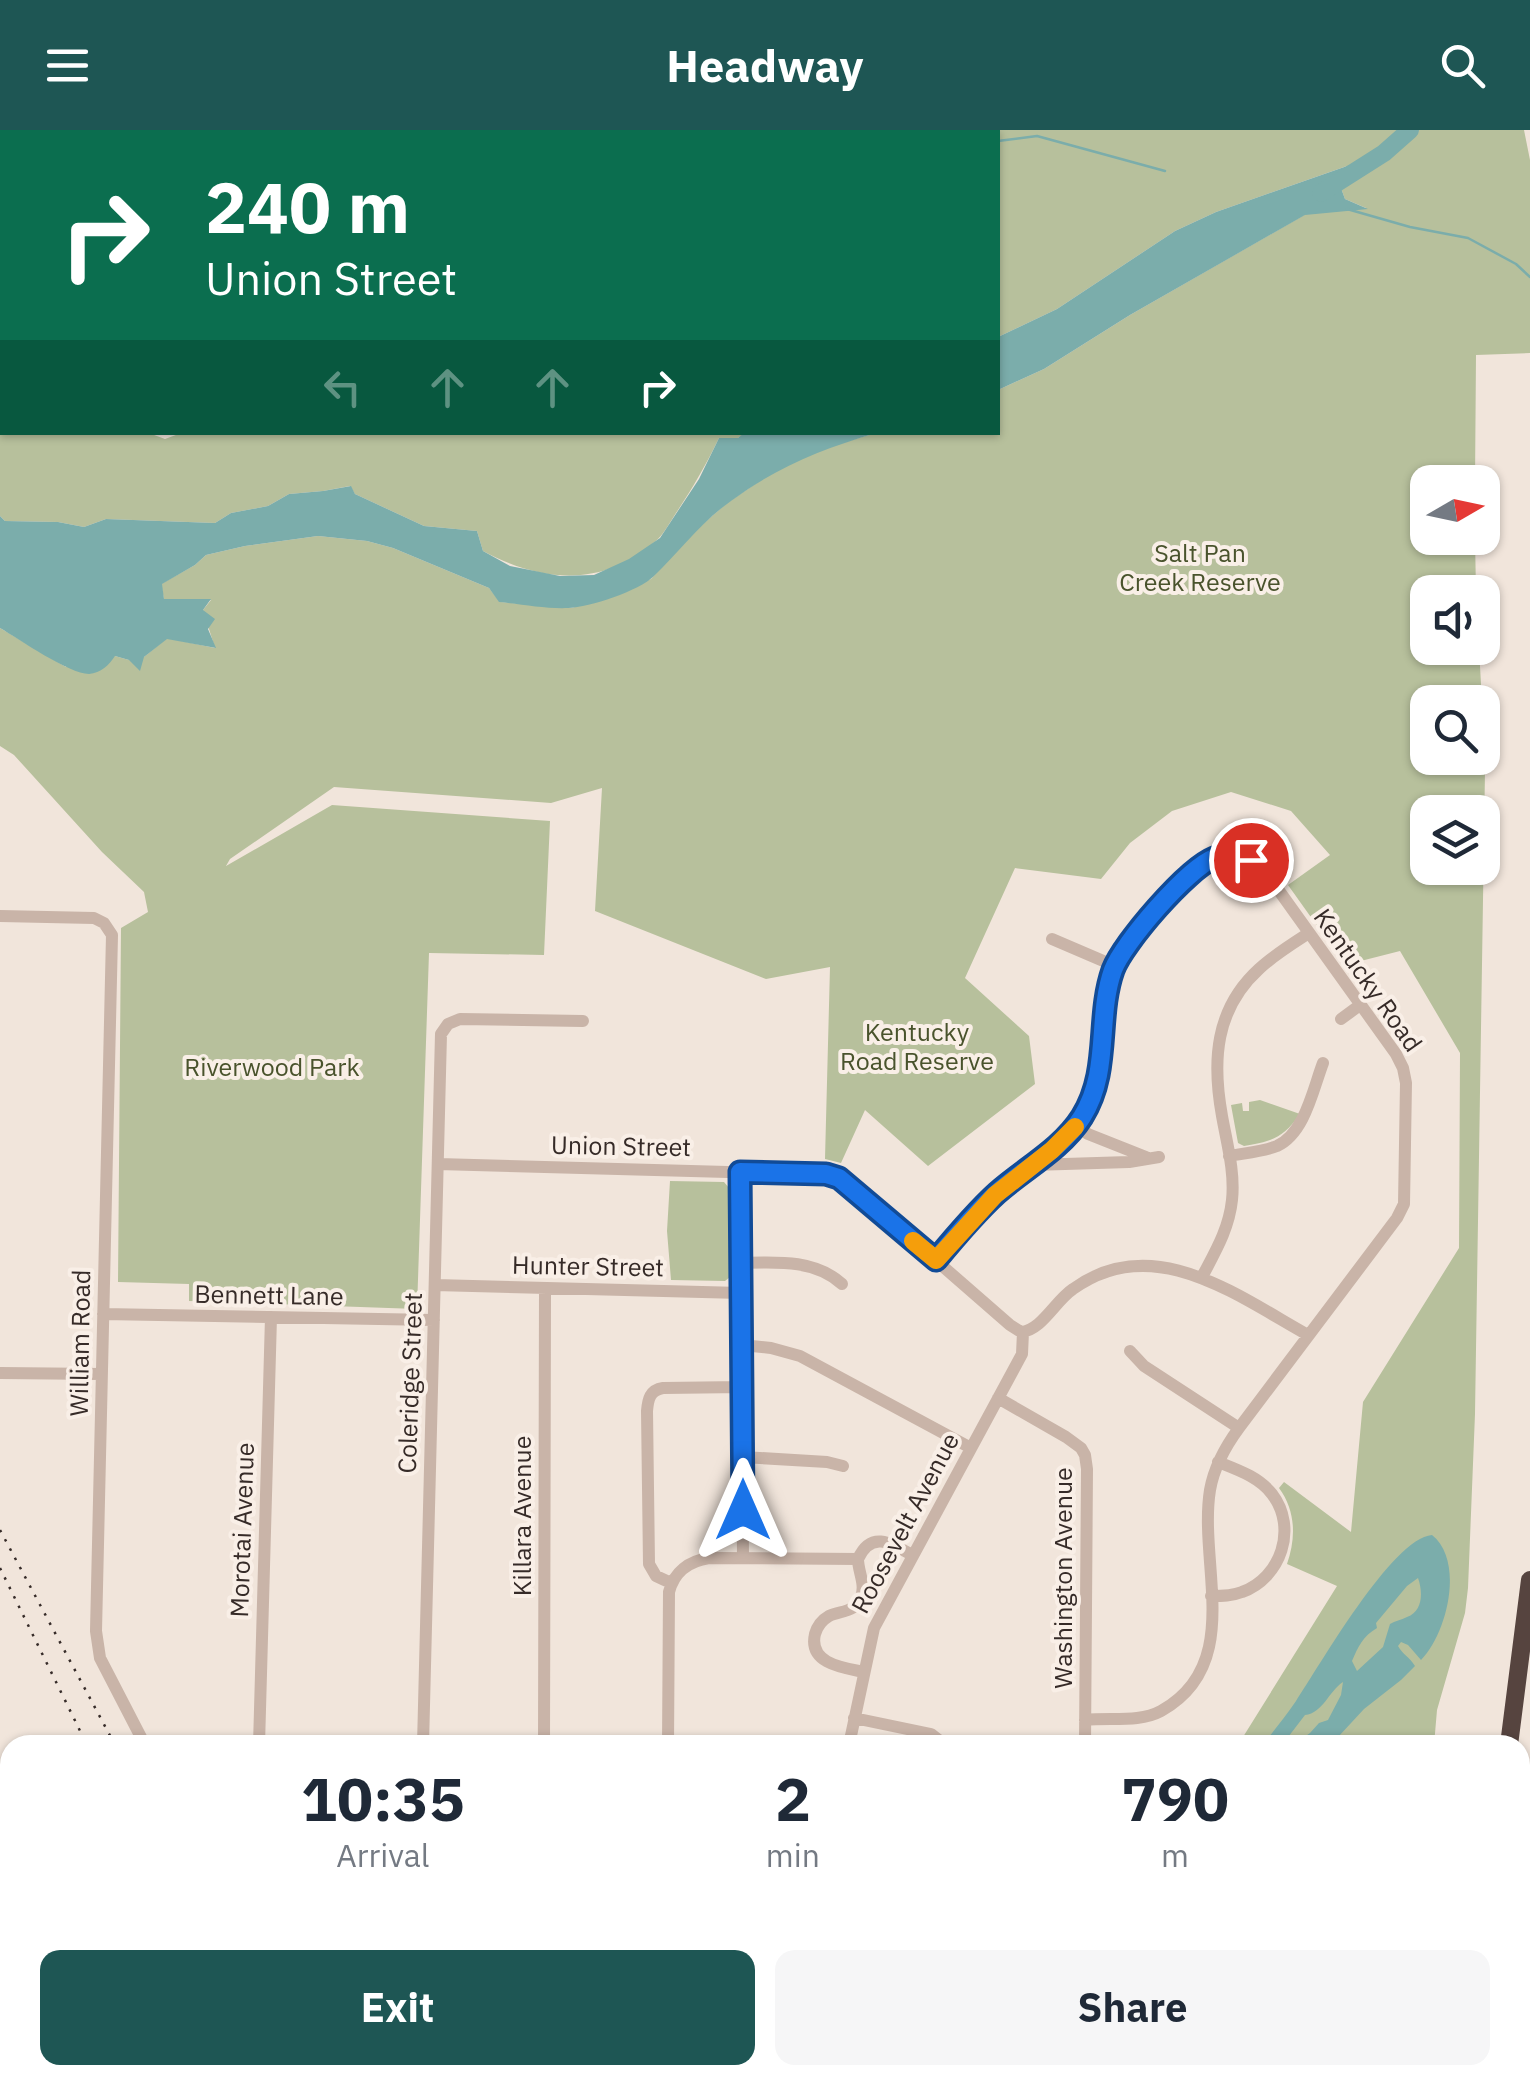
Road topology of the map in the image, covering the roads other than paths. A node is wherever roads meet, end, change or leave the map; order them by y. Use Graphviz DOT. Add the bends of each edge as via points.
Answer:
graph roads {
  1 [pos="0,916"];
  2 [pos="1309,933"];
  3 [pos="1052,939"];
  4 [pos="1115,966"];
  5 [pos="1360,1004"];
  6 [pos="1341,1020"];
  7 [pos="583,1022"];
  8 [pos="1323,1062"];
  9 [pos="1076,1126"];
  10 [pos="1229,1156"];
  11 [pos="438,1164"];
  12 [pos="1034,1165"];
  13 [pos="740,1172"];
  14 [pos="936,1260"];
  15 [pos="741,1263"];
  16 [pos="1202,1278"];
  17 [pos="842,1284"];
  18 [pos="435,1285"];
  19 [pos="545,1288"];
  20 [pos="741,1293"];
  21 [pos="103,1314"];
  22 [pos="271,1317"];
  23 [pos="434,1320"];
  24 [pos="1024,1332"];
  25 [pos="1308,1335"];
  26 [pos="742,1345"];
  27 [pos="1130,1351"];
  28 [pos="0,1373"];
  29 [pos="102,1374"];
  30 [pos="742,1388"];
  31 [pos="998,1398"];
  32 [pos="1019,1410"];
  33 [pos="983,1426"];
  34 [pos="1239,1428"];
  35 [pos="970,1448"];
  36 [pos="742,1457"];
  37 [pos="1218,1462"];
  38 [pos="843,1466"];
  39 [pos="912,1555"];
  40 [pos="744,1558"];
  41 [pos="858,1559"];
  42 [pos="1530,1580"];
  43 [pos="671,1583"];
  44 [pos="1211,1596"];
  45 [pos="864,1672"];
  46 [pos="854,1718"];
  47 [pos="1085,1720"];
  48 [pos="140,1735"];
  49 [pos="258,1735"];
  50 [pos="423,1735"];
  51 [pos="544,1735"];
  52 [pos="668,1735"];
  53 [pos="851,1735"];
  54 [pos="931,1735"];
  55 [pos="1086,1735"];
  56 [pos="1510,1735"];
  1 -- 21 [label="street, William Road" via="94,918 110,931"];
  2 -- 4 [label="street, Kentucky Road" via="1262,867 1226,855 1179,883"];
  2 -- 5 [label="street, Kentucky Road"];
  2 -- 10 [label="street" via="1259,969 1225,1016 1216,1082"];
  3 -- 4 [label="street"];
  4 -- 9 [label="street, Kentucky Road" via="1098,1079"];
  5 -- 6 [label="street"];
  5 -- 25 [label="street, Kentucky Road" via="1406,1076 1406,1196 1397,1218"];
  7 -- 11 [label="street, Coleridge Street" via="469,1018 448,1024 441,1041"];
  8 -- 10 [label="street" via="1286,1140"];
  9 -- 12 [label="street, Kentucky Road"];
  9 -- 12 [label="street" via="1153,1157"];
  10 -- 16 [label="street" via="1230,1213"];
  11 -- 13 [label="street, Union Street"];
  11 -- 18 [label="street, Coleridge Street"];
  12 -- 14 [label="street, Kentucky Road" via="995,1195"];
  13 -- 14 [label="street, Union Street" via="839,1178"];
  13 -- 15 [label="street"];
  14 -- 24 [label="street, Union Street"];
  15 -- 17 [label="street" via="795,1264"];
  15 -- 20 [label="street"];
  16 -- 24 [label="street" via="1157,1266 1114,1270 1068,1292"];
  16 -- 25 [label="street"];
  18 -- 19 [label="street, Hunter Street"];
  18 -- 23 [label="street, Coleridge Street"];
  19 -- 20 [label="street, Hunter Street"];
  19 -- 51 [label="street, Killara Avenue"];
  20 -- 26 [label="street"];
  21 -- 22 [label="street, Bennett Lane"];
  21 -- 29 [label="street, William Road"];
  22 -- 23 [label="street, Bennett Lane"];
  22 -- 49 [label="street, Morotai Avenue"];
  23 -- 50 [label="street, Coleridge Street"];
  24 -- 31 [label="street, Roosevelt Avenue" via="1022,1354"];
  25 -- 34 [label="street, Kentucky Road"];
  26 -- 30 [label="street"];
  26 -- 35 [label="street" via="800,1356"];
  27 -- 34 [label="street"];
  28 -- 29 [label="street"];
  29 -- 48 [label="street, William Road" via="96,1640"];
  30 -- 36 [label="street"];
  30 -- 43 [label="street" via="662,1388 649,1396 649,1564"];
  31 -- 32 [label="street, Washington Avenue"];
  31 -- 33 [label="street, Roosevelt Avenue"];
  32 -- 33 [label="street" via="1001,1412"];
  32 -- 47 [label="street, Washington Avenue" via="1074,1442 1086,1462"];
  33 -- 35 [label="street, Roosevelt Avenue"];
  34 -- 37 [label="street, Kentucky Road"];
  35 -- 39 [label="street, Roosevelt Avenue"];
  36 -- 38 [label="street"];
  36 -- 40 [label="street"];
  37 -- 44 [label="street, Kentucky Road" via="1209,1495"];
  37 -- 44 [label="street" via="1268,1490 1280,1507 1284,1536 1263,1580 1240,1594"];
  39 -- 41 [label="street" via="879,1541"];
  39 -- 45 [label="street, Roosevelt Avenue" via="874,1628"];
  40 -- 41 [label="street"];
  40 -- 43 [label="street" via="696,1561"];
  41 -- 45 [label="street" via="861,1597 852,1609 824,1619 814,1644 828,1662"];
  42 -- 56 [label="highway"];
  43 -- 52 [label="street"];
  44 -- 47 [label="street, Kentucky Road" via="1212,1640 1194,1684 1141,1718"];
  45 -- 46 [label="street, Roosevelt Avenue"];
  46 -- 53 [label="street, Roosevelt Avenue"];
  46 -- 54 [label="street"];
  47 -- 55 [label="street, Washington Avenue"];
}
